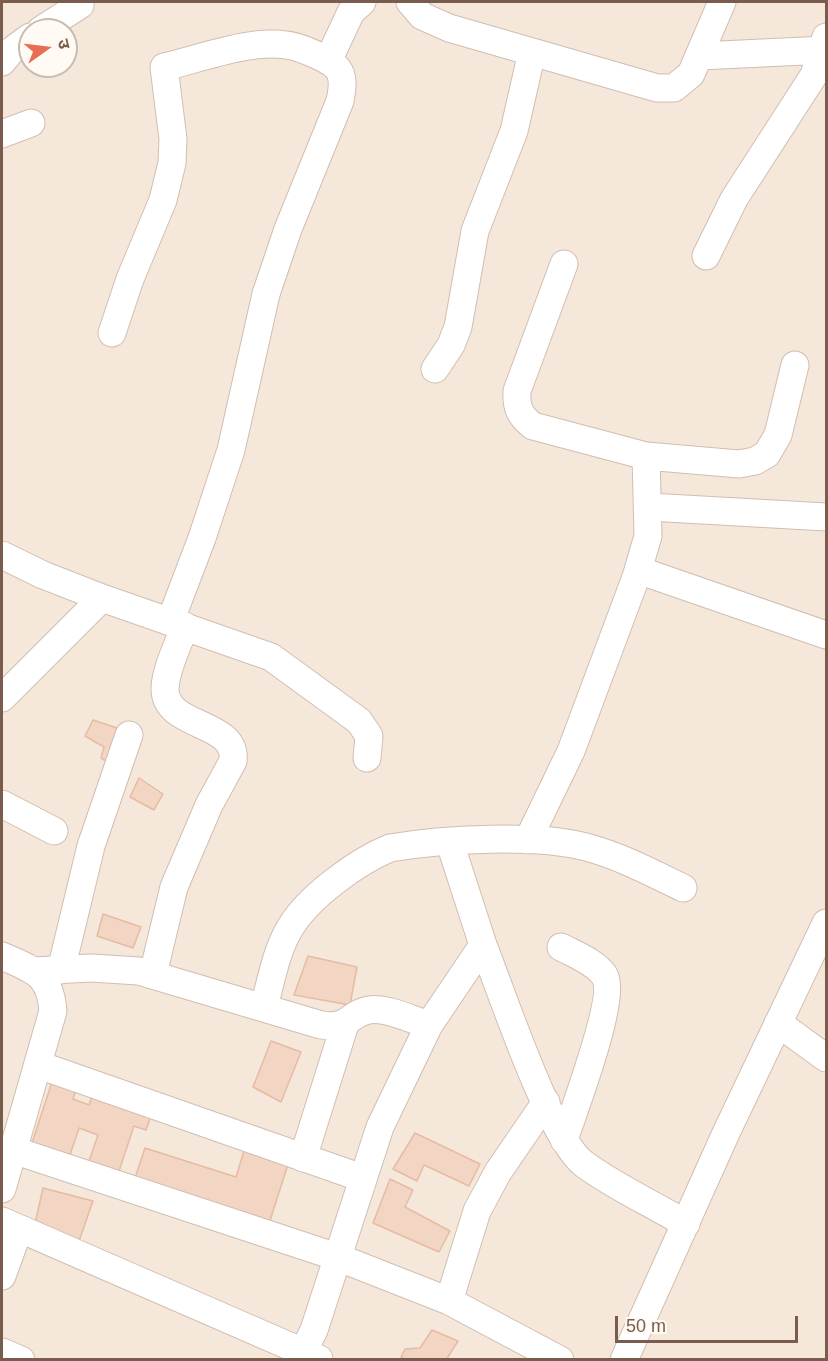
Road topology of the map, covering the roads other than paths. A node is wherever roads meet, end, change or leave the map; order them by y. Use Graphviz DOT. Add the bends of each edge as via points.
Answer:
graph roads {
  1 [pos="362,2"];
  2 [pos="410,2"];
  3 [pos="722,2"];
  4 [pos="80,3"];
  5 [pos="58,18"];
  6 [pos="18,46"];
  7 [pos="825,46"];
  8 [pos="532,52"];
  9 [pos="699,56"];
  10 [pos="328,61"];
  11 [pos="2,62"];
  12 [pos="31,123"];
  13 [pos="2,134"];
  14 [pos="706,256"];
  15 [pos="564,264"];
  16 [pos="112,333"];
  17 [pos="795,365"];
  18 [pos="435,369"];
  19 [pos="646,456"];
  20 [pos="649,507"];
  21 [pos="826,517"];
  22 [pos="2,555"];
  23 [pos="638,570"];
  24 [pos="102,598"];
  25 [pos="177,624"];
  26 [pos="826,635"];
  27 [pos="2,698"];
  28 [pos="129,735"];
  29 [pos="367,758"];
  30 [pos="2,804"];
  31 [pos="54,831"];
  32 [pos="528,840"];
  33 [pos="450,843"];
  34 [pos="683,888"];
  35 [pos="826,923"];
  36 [pos="483,945"];
  37 [pos="561,947"];
  38 [pos="2,956"];
  39 [pos="61,970"];
  40 [pos="34,971"];
  41 [pos="153,974"];
  42 [pos="264,1007"];
  43 [pos="778,1023"];
  44 [pos="345,1024"];
  45 [pos="429,1025"];
  46 [pos="826,1058"];
  47 [pos="39,1065"];
  48 [pos="546,1102"];
  49 [pos="564,1140"];
  50 [pos="13,1150"];
  51 [pos="303,1158"];
  52 [pos="362,1178"];
  53 [pos="2,1189"];
  54 [pos="686,1224"];
  55 [pos="10,1225"];
  56 [pos="337,1257"];
  57 [pos="2,1276"];
  58 [pos="449,1301"];
  59 [pos="2,1352"];
  60 [pos="308,1357"];
  61 [pos="21,1359"];
  62 [pos="560,1359"];
  63 [pos="624,1359"];
  1 -- 10 [label="street" via="351,12"];
  2 -- 8 [label="street" via="422,16"];
  3 -- 9 [label="street"];
  4 -- 5 [label="street"];
  6 -- 11 [label="street"];
  7 -- 9 [label="street"];
  7 -- 14 [label="street" via="814,75 734,199"];
  8 -- 9 [label="street" via="657,88 682,84"];
  8 -- 18 [label="street" via="514,131 475,231 458,327"];
  10 -- 16 [label="street" via="286,44 252,46 164,67 173,139 172,164 163,200"];
  10 -- 25 [label="street" via="342,73 340,101 266,294 231,450"];
  12 -- 13 [label="street"];
  15 -- 19 [label="street" via="517,392 521,417 533,426"];
  17 -- 19 [label="street" via="778,435 767,454 739,464"];
  19 -- 20 [label="street"];
  20 -- 21 [label="street"];
  20 -- 23 [label="street" via="648,536"];
  22 -- 24 [label="street"];
  23 -- 26 [label="street"];
  23 -- 32 [label="street" via="571,750"];
  24 -- 25 [label="street"];
  24 -- 27 [label="street"];
  25 -- 29 [label="street" via="271,657 292,670 365,728 370,743"];
  25 -- 41 [label="street" via="165,690 168,702 175,711 226,739 234,753 174,887"];
  28 -- 39 [label="street" via="91,846"];
  30 -- 31 [label="street"];
  32 -- 33 [label="street"];
  32 -- 34 [label="street" via="587,848"];
  33 -- 36 [label="street"];
  33 -- 42 [label="street" via="409,845 371,856 313,900 289,928"];
  35 -- 43 [label="street"];
  36 -- 45 [label="street"];
  36 -- 48 [label="street"];
  37 -- 49 [label="street" via="595,966 608,985 597,1038"];
  38 -- 40 [label="street"];
  39 -- 40 [label="street"];
  39 -- 41 [label="street" via="116,969"];
  40 -- 47 [label="street" via="52,993 53,1011"];
  41 -- 42 [label="street"];
  42 -- 44 [label="street" via="321,1025"];
  43 -- 46 [label="street"];
  43 -- 54 [label="street"];
  44 -- 45 [label="street" via="361,1012 372,1010"];
  44 -- 51 [label="street"];
  45 -- 52 [label="street" via="380,1127"];
  47 -- 50 [label="street"];
  47 -- 51 [label="street"];
  48 -- 49 [label="street"];
  48 -- 58 [label="street" via="498,1172 477,1211"];
  49 -- 54 [label="street" via="582,1163"];
  50 -- 53 [label="street"];
  50 -- 56 [label="street"];
  51 -- 52 [label="street"];
  52 -- 56 [label="street"];
  54 -- 63 [label="street"];
  55 -- 57 [label="street"];
  55 -- 60 [label="street"];
  56 -- 58 [label="street"];
  56 -- 60 [label="street"];
  58 -- 62 [label="street"];
  59 -- 61 [label="street"];
}
